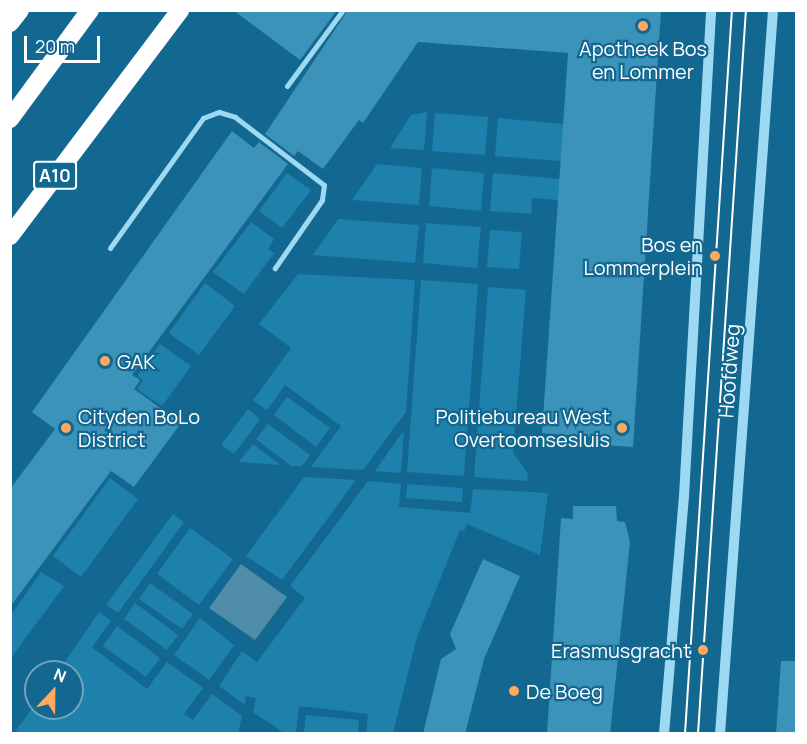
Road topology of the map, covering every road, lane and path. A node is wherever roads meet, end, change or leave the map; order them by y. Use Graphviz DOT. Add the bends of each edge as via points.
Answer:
graph roads {
  1 [pos="20,10"];
  2 [pos="90,10"];
  3 [pos="180,10"];
  4 [pos="343,10"];
  5 [pos="711,10"];
  6 [pos="773,10"];
  7 [pos="10,23"];
  8 [pos="287,86"];
  9 [pos="10,118"];
  10 [pos="10,236"];
  11 [pos="110,248"];
  12 [pos="275,268"];
  13 [pos="664,734"];
  14 [pos="720,734"];
  1 -- 7 [label="highway"];
  2 -- 9 [label="highway"];
  3 -- 10 [label="highway, A10"];
  4 -- 8 [label="street"];
  5 -- 13 [label="street, Hoofdweg" via="684,496"];
  6 -- 14 [label="street, Hoofdweg"];
  11 -- 12 [label="street" via="203,118 219,112 235,117 324,185 322,200"];
}
